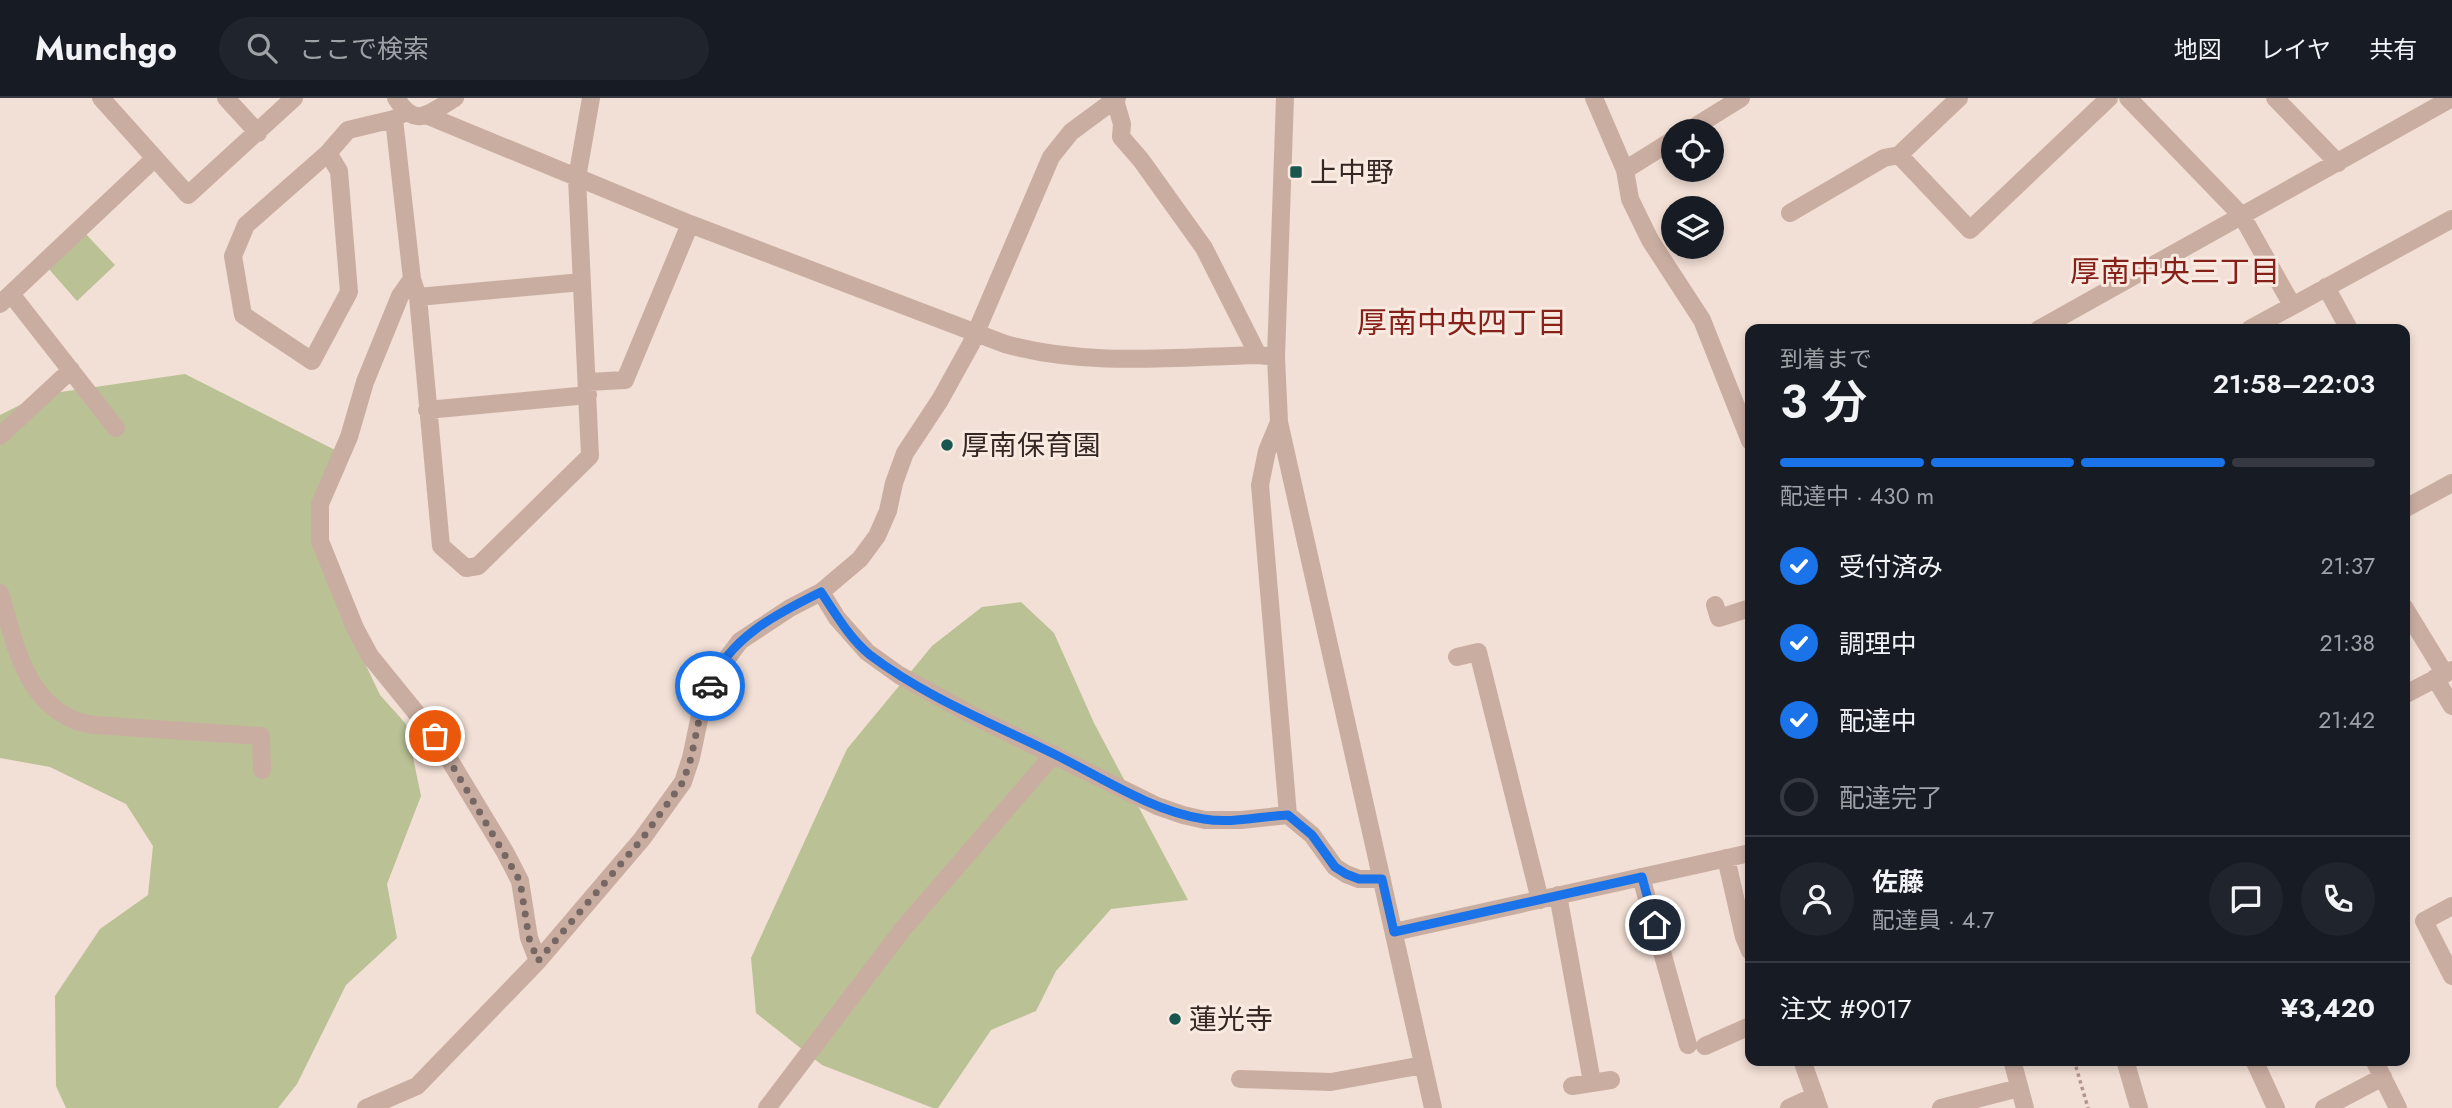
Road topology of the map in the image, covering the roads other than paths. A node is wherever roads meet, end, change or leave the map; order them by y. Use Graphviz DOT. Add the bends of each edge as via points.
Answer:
graph roads {
  1 [pos="101,98"];
  2 [pos="226,98"];
  3 [pos="294,98"];
  4 [pos="455,98"];
  5 [pos="592,98"];
  6 [pos="1284,98"];
  7 [pos="1594,98"];
  8 [pos="1741,98"];
  9 [pos="1959,98"];
  10 [pos="2109,98"];
  11 [pos="2128,98"];
  12 [pos="2275,98"];
  13 [pos="1116,99"];
  14 [pos="2452,99"];
  15 [pos="2430,103"];
  16 [pos="398,110"];
  17 [pos="426,115"];
  18 [pos="1707,119"];
  19 [pos="258,133"];
  20 [pos="1661,148"];
  21 [pos="328,153"];
  22 [pos="1899,155"];
  23 [pos="155,158"];
  24 [pos="2338,163"];
  25 [pos="1625,170"];
  26 [pos="578,178"];
  27 [pos="1790,213"];
  28 [pos="2242,216"];
  29 [pos="2452,219"];
  30 [pos="690,224"];
  31 [pos="412,279"];
  32 [pos="582,282"];
  33 [pos="2326,287"];
  34 [pos="418,297"];
  35 [pos="6,299"];
  36 [pos="2292,305"];
  37 [pos="2048,324"];
  38 [pos="2259,324"];
  39 [pos="2346,324"];
  40 [pos="1267,356"];
  41 [pos="71,370"];
  42 [pos="588,388"];
  43 [pos="427,410"];
  44 [pos="1279,422"];
  45 [pos="116,428"];
  46 [pos="1745,428"];
  47 [pos="0,436"];
  48 [pos="2452,483"];
  49 [pos="2410,506"];
  50 [pos="821,592"];
  51 [pos="0,593"];
  52 [pos="1715,606"];
  53 [pos="1745,610"];
  54 [pos="2410,617"];
  55 [pos="1457,657"];
  56 [pos="2444,674"];
  57 [pos="2410,692"];
  58 [pos="2452,706"];
  59 [pos="1054,754"];
  60 [pos="262,770"];
  61 [pos="1288,815"];
  62 [pos="1745,854"];
  63 [pos="1726,858"];
  64 [pos="1642,877"];
  65 [pos="1382,879"];
  66 [pos="1549,898"];
  67 [pos="2452,906"];
  68 [pos="1394,932"];
  69 [pos="1745,939"];
  70 [pos="538,961"];
  71 [pos="2452,976"];
  72 [pos="1745,1028"];
  73 [pos="1423,1065"];
  74 [pos="1804,1066"];
  75 [pos="2014,1066"];
  76 [pos="2127,1066"];
  77 [pos="2257,1066"];
  78 [pos="2377,1066"];
  79 [pos="2383,1077"];
  80 [pos="1240,1079"];
  81 [pos="1611,1080"];
  82 [pos="1592,1083"];
  83 [pos="1572,1086"];
  84 [pos="2020,1088"];
  85 [pos="1817,1102"];
  86 [pos="366,1108"];
  87 [pos="767,1108"];
  88 [pos="1433,1108"];
  89 [pos="1789,1108"];
  90 [pos="1941,1108"];
  91 [pos="2025,1108"];
  92 [pos="2139,1108"];
  93 [pos="2277,1108"];
  94 [pos="2324,1108"];
  95 [pos="2398,1108"];
  1 -- 23 [label="street"];
  2 -- 19 [label="street"];
  3 -- 19 [label="street"];
  4 -- 17 [label="street"];
  5 -- 26 [label="street"];
  6 -- 40 [label="street"];
  7 -- 25 [label="street"];
  8 -- 18 [label="street"];
  9 -- 22 [label="street"];
  10 -- 22 [label="street" via="1970,230"];
  11 -- 28 [label="street"];
  12 -- 24 [label="street"];
  13 -- 40 [label="street" via="1121,137 1205,248"];
  13 -- 50 [label="street" via="1072,132 1051,158 971,344 905,453 877,536 860,559"];
  14 -- 15 [label="street"];
  15 -- 24 [label="street"];
  16 -- 17 [label="street" via="415,117"];
  16 -- 21 [label="street" via="348,130"];
  16 -- 31 [label="street"];
  17 -- 26 [label="street"];
  19 -- 23 [label="street" via="188,195"];
  20 -- 25 [label="street"];
  21 -- 21 [label="street" via="246,225 233,256 243,315 312,361 349,292 339,171"];
  22 -- 27 [label="street" via="1884,158"];
  23 -- 35 [label="street"];
  24 -- 28 [label="street"];
  25 -- 46 [label="street" via="1630,198 1650,240 1702,320"];
  26 -- 30 [label="street"];
  26 -- 32 [label="street"];
  28 -- 36 [label="street"];
  28 -- 37 [label="street"];
  29 -- 33 [label="street"];
  30 -- 40 [label="street" via="1030,351 1096,359"];
  30 -- 42 [label="street" via="625,380"];
  31 -- 34 [label="street"];
  31 -- 70 [label="street" via="400,296 320,504 320,541 370,656 435,736 505,852 520,881 529,938"];
  32 -- 34 [label="street"];
  32 -- 42 [label="street"];
  33 -- 36 [label="street"];
  33 -- 39 [label="street"];
  34 -- 43 [label="street"];
  35 -- 41 [label="street"];
  36 -- 38 [label="street"];
  40 -- 44 [label="street"];
  41 -- 45 [label="street"];
  41 -- 47 [label="street"];
  42 -- 43 [label="street"];
  42 -- 43 [label="street" via="590,456 478,566 466,568 441,545"];
  44 -- 61 [label="street" via="1260,485"];
  44 -- 65 [label="street"];
  48 -- 49 [label="street"];
  50 -- 59 [label="street" via="867,653 968,713"];
  50 -- 70 [label="street" via="761,626 726,659 703,701 683,782 642,839"];
  51 -- 60 [label="street" via="26,673 54,707 74,720 95,725 261,736"];
  52 -- 53 [label="street" via="1719,618"];
  54 -- 56 [label="street"];
  55 -- 66 [label="street" via="1478,652"];
  56 -- 57 [label="street"];
  56 -- 58 [label="street"];
  59 -- 61 [label="street" via="1183,815 1226,821"];
  59 -- 87 [label="street" via="902,930"];
  61 -- 65 [label="street" via="1312,835 1335,867 1359,879"];
  62 -- 63 [label="street"];
  63 -- 64 [label="street"];
  63 -- 69 [label="street"];
  64 -- 66 [label="street"];
  64 -- 72 [label="street" via="1697,1045"];
  65 -- 68 [label="street"];
  66 -- 68 [label="street"];
  66 -- 82 [label="street"];
  67 -- 71 [label="street" via="2424,921"];
  68 -- 73 [label="street"];
  70 -- 86 [label="street" via="417,1086"];
  73 -- 80 [label="street" via="1331,1082"];
  73 -- 88 [label="street"];
  74 -- 85 [label="street"];
  75 -- 84 [label="street"];
  76 -- 92 [label="street"];
  77 -- 93 [label="street"];
  78 -- 79 [label="street"];
  79 -- 94 [label="street"];
  79 -- 95 [label="street"];
  81 -- 82 [label="street"];
  82 -- 83 [label="street"];
  84 -- 90 [label="street"];
  84 -- 91 [label="street"];
  85 -- 89 [label="street"];
}
